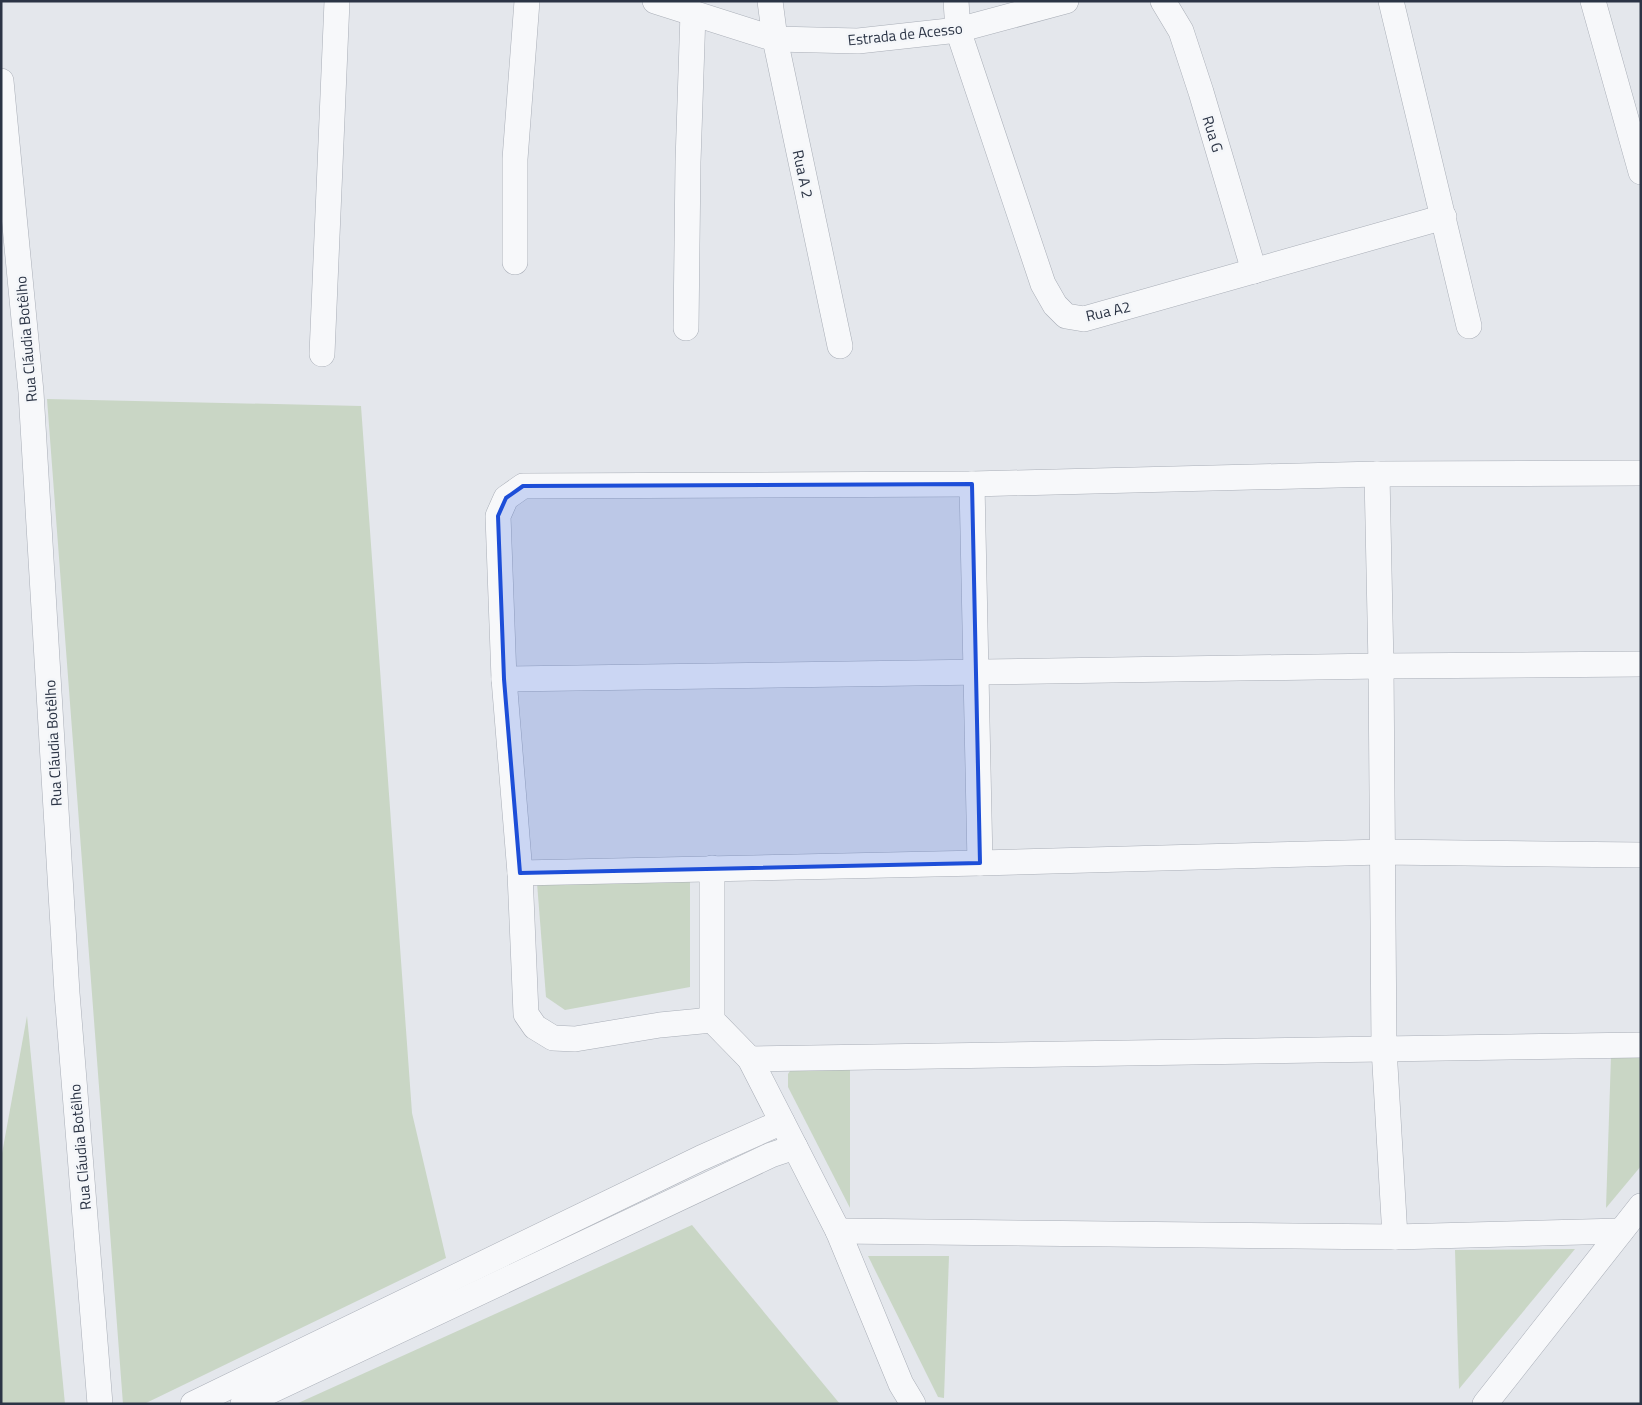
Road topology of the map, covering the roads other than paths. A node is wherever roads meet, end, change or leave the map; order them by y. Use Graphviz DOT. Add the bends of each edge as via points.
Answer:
graph roads {
  1 [pos="337,1"];
  2 [pos="527,1"];
  3 [pos="655,1"];
  4 [pos="770,1"];
  5 [pos="956,1"];
  6 [pos="1066,1"];
  7 [pos="1163,1"];
  8 [pos="1391,1"];
  9 [pos="1593,1"];
  10 [pos="693,12"];
  11 [pos="958,30"];
  12 [pos="775,39"];
  13 [pos="1,81"];
  14 [pos="1641,172"];
  15 [pos="1444,217"];
  16 [pos="515,262"];
  17 [pos="1254,271"];
  18 [pos="1469,326"];
  19 [pos="686,328"];
  20 [pos="840,346"];
  21 [pos="322,354"];
  22 [pos="1641,473"];
  23 [pos="1377,474"];
  24 [pos="972,484"];
  25 [pos="1641,664"];
  26 [pos="1382,666"];
  27 [pos="975,673"];
  28 [pos="504,679"];
  29 [pos="1382,852"];
  30 [pos="1641,855"];
  31 [pos="980,863"];
  32 [pos="712,868"];
  33 [pos="520,873"];
  34 [pos="712,1020"];
  35 [pos="1641,1045"];
  36 [pos="1384,1048"];
  37 [pos="750,1059"];
  38 [pos="782,1122"];
  39 [pos="795,1147"];
  40 [pos="1641,1206"];
  41 [pos="838,1231"];
  42 [pos="1621,1231"];
  43 [pos="1395,1237"];
  44 [pos="101,1402"];
  45 [pos="193,1404"];
  46 [pos="243,1404"];
  47 [pos="912,1404"];
  48 [pos="1485,1404"];
  1 -- 21 [label="street"];
  2 -- 16 [label="street" via="515,159"];
  3 -- 10 [label="street, Estrada de Acesso"];
  4 -- 12 [label="street, Rua A 2"];
  5 -- 11 [label="street, Rua A2"];
  6 -- 11 [label="street, Estrada de Acesso"];
  7 -- 17 [label="street, Rua G" via="1180,31 1201,92"];
  8 -- 15 [label="street"];
  9 -- 14 [label="street"];
  10 -- 12 [label="street, Estrada de Acesso"];
  10 -- 19 [label="street"];
  11 -- 12 [label="street, Estrada de Acesso" via="858,42"];
  11 -- 17 [label="street, Rua A2" via="1042,284 1066,316 1084,319"];
  12 -- 20 [label="street, Rua A 2"];
  13 -- 44 [label="street, Rua Cláudia Botêlho" via="31,392 67,994"];
  15 -- 17 [label="street, Rua A2"];
  15 -- 18 [label="street"];
  22 -- 23 [label="street"];
  23 -- 24 [label="street"];
  23 -- 26 [label="street"];
  24 -- 27 [label="street"];
  24 -- 28 [label="street" via="523,486 506,498 498,516"];
  25 -- 26 [label="street"];
  26 -- 27 [label="street"];
  26 -- 29 [label="street"];
  27 -- 28 [label="street"];
  27 -- 31 [label="street"];
  28 -- 33 [label="street"];
  29 -- 30 [label="street"];
  29 -- 31 [label="street"];
  29 -- 36 [label="street"];
  31 -- 32 [label="street"];
  32 -- 33 [label="street"];
  32 -- 34 [label="street"];
  33 -- 34 [label="street" via="526,1014 535,1027 553,1038 575,1039"];
  34 -- 37 [label="street"];
  35 -- 36 [label="street"];
  36 -- 37 [label="street"];
  36 -- 43 [label="street"];
  37 -- 38 [label="street"];
  38 -- 39 [label="street"];
  38 -- 45 [label="street" via="701,1158"];
  39 -- 41 [label="street"];
  39 -- 46 [label="street" via="771,1155"];
  40 -- 42 [label="street"];
  41 -- 43 [label="street"];
  41 -- 47 [label="street"];
  42 -- 43 [label="street"];
  42 -- 48 [label="street"];
}
